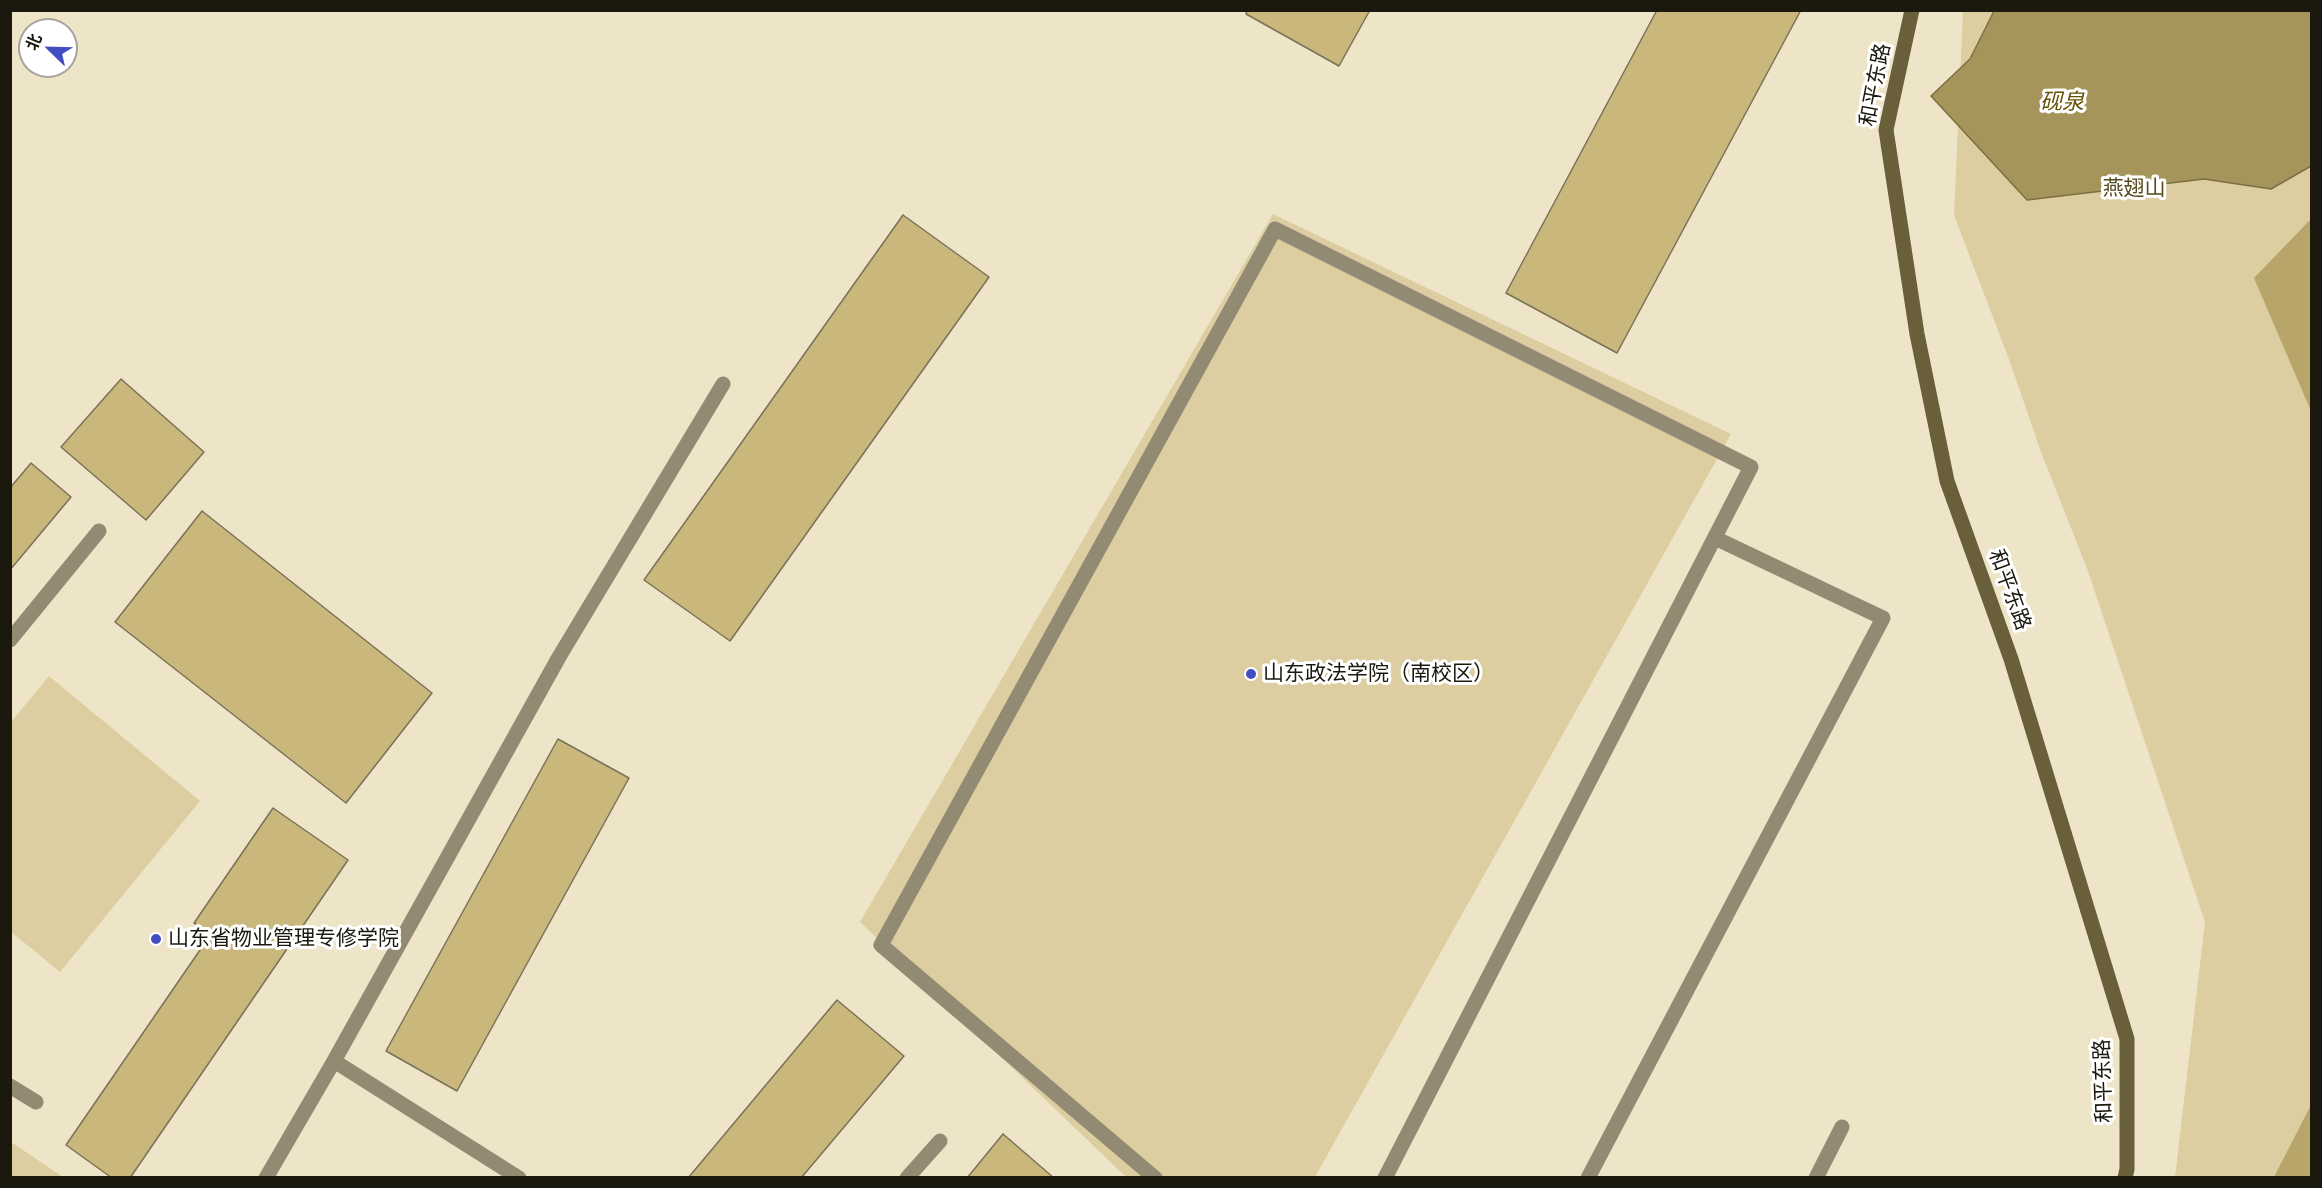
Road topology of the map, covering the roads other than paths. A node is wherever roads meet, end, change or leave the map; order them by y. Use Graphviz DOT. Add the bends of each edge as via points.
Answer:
graph roads {
  1 [pos="1912,10"];
  2 [pos="723,384"];
  3 [pos="99,531"];
  4 [pos="1715,538"];
  5 [pos="10,640"];
  6 [pos="334,1061"];
  7 [pos="10,1086"];
  8 [pos="36,1102"];
  9 [pos="1842,1127"];
  10 [pos="940,1142"];
  11 [pos="266,1178"];
  12 [pos="519,1178"];
  13 [pos="907,1178"];
  14 [pos="1155,1178"];
  15 [pos="1385,1178"];
  16 [pos="1588,1178"];
  17 [pos="1816,1178"];
  18 [pos="2125,1178"];
  1 -- 18 [label="main road, 和平东路" via="1886,130 1917,334 1947,481 2011,658 2127,1039"];
  2 -- 6 [label="street" via="559,657"];
  3 -- 5 [label="street"];
  4 -- 14 [label="street" via="1751,467 1275,229 881,945"];
  4 -- 15 [label="street"];
  4 -- 16 [label="street" via="1883,618"];
  6 -- 11 [label="street"];
  6 -- 12 [label="street"];
  7 -- 8 [label="street"];
  9 -- 17 [label="street"];
  10 -- 13 [label="street"];
}
